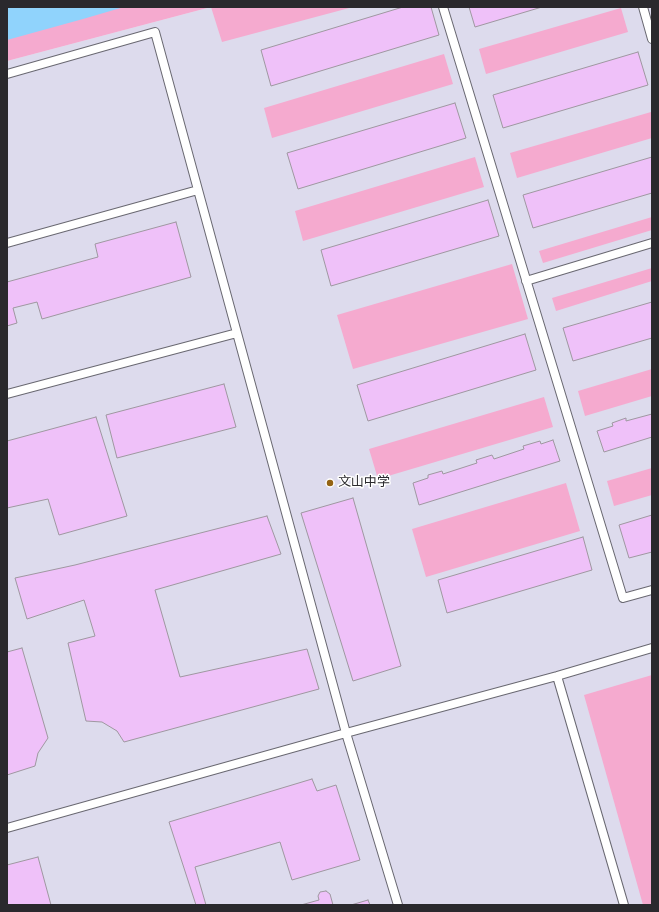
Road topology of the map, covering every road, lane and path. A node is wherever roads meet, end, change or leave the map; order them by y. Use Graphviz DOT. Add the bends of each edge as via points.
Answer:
graph roads {
  1 [pos="443,7"];
  2 [pos="643,7"];
  3 [pos="652,39"];
  4 [pos="7,74"];
  5 [pos="198,190"];
  6 [pos="7,243"];
  7 [pos="652,243"];
  8 [pos="526,281"];
  9 [pos="237,333"];
  10 [pos="7,394"];
  11 [pos="652,590"];
  12 [pos="652,648"];
  13 [pos="557,676"];
  14 [pos="346,733"];
  15 [pos="7,828"];
  16 [pos="398,905"];
  17 [pos="624,905"];
  1 -- 8 [label="lane"];
  2 -- 3 [label="lane"];
  4 -- 5 [label="lane" via="155,32"];
  5 -- 6 [label="lane"];
  5 -- 9 [label="lane"];
  7 -- 8 [label="lane"];
  8 -- 11 [label="lane" via="623,598"];
  9 -- 10 [label="lane"];
  9 -- 14 [label="lane"];
  12 -- 13 [label="lane"];
  13 -- 14 [label="lane"];
  13 -- 17 [label="lane"];
  14 -- 15 [label="lane"];
  14 -- 16 [label="lane"];
}
